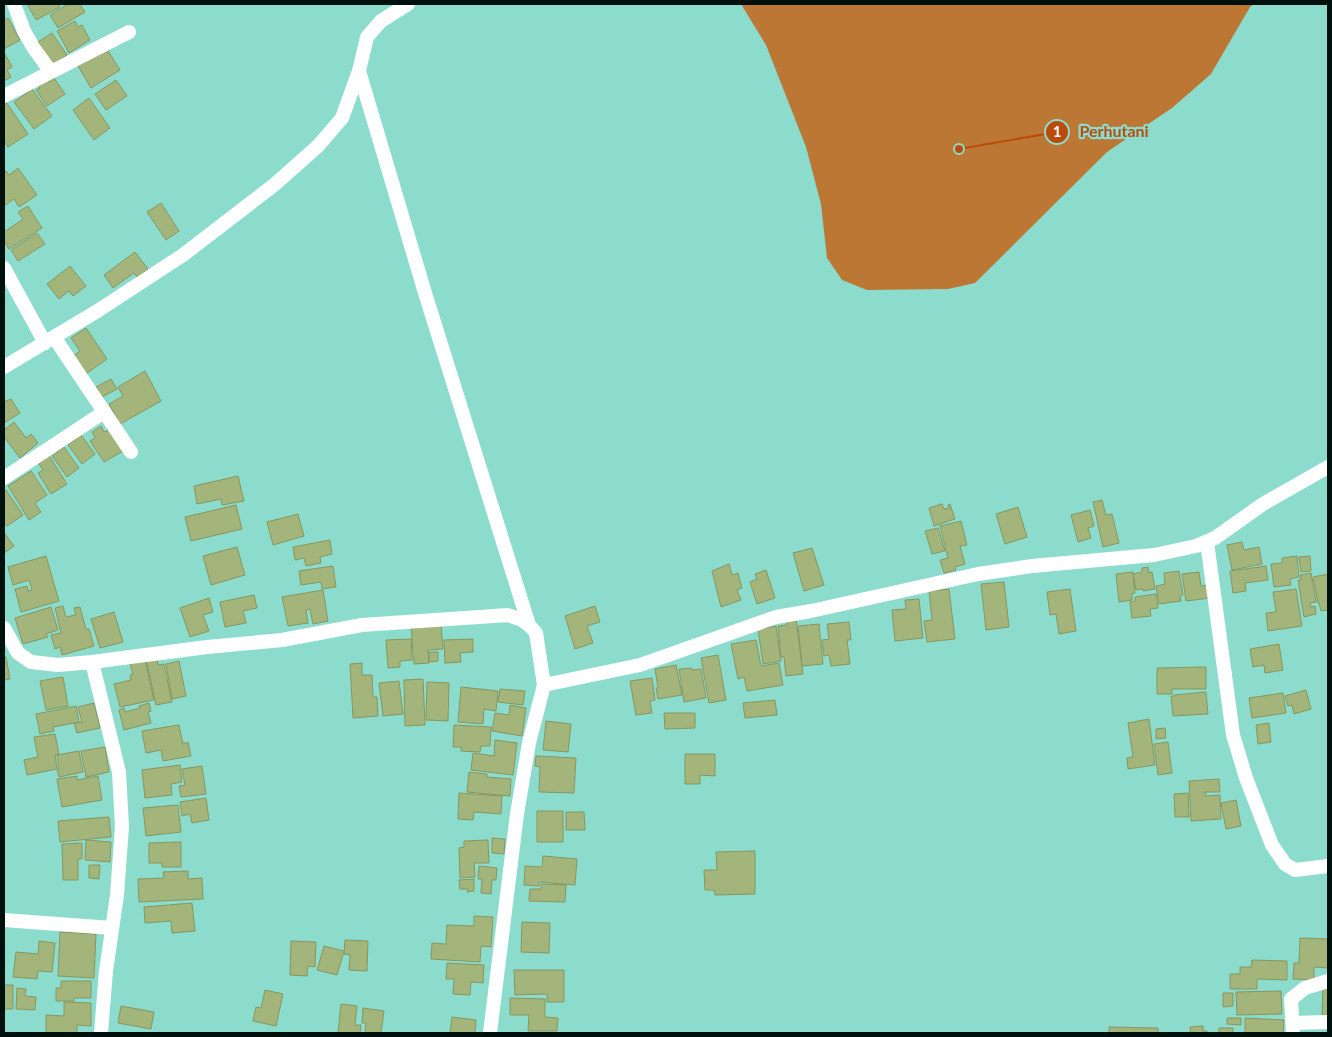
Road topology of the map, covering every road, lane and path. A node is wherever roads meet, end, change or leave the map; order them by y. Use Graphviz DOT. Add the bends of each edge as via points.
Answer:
graph roads {
  1 [pos="14,4"];
  2 [pos="408,4"];
  3 [pos="129,32"];
  4 [pos="359,71"];
  5 [pos="51,72"];
  6 [pos="4,96"];
  7 [pos="4,268"];
  8 [pos="49,340"];
  9 [pos="4,367"];
  10 [pos="104,412"];
  11 [pos="131,452"];
  12 [pos="1328,467"];
  13 [pos="4,478"];
  14 [pos="1207,542"];
  15 [pos="529,625"];
  16 [pos="4,628"];
  17 [pos="92,662"];
  18 [pos="544,685"];
  19 [pos="1328,866"];
  20 [pos="4,920"];
  21 [pos="112,928"];
  22 [pos="1328,980"];
  23 [pos="1328,1022"];
  24 [pos="1293,1028"];
  25 [pos="101,1033"];
  26 [pos="490,1033"];
  1 -- 5 [label="street" via="24,31"];
  2 -- 4 [label="street" via="381,21 367,37"];
  3 -- 5 [label="street"];
  4 -- 8 [label="street" via="342,118 318,146 274,185 183,255"];
  4 -- 15 [label="street"];
  5 -- 6 [label="street"];
  7 -- 8 [label="street"];
  8 -- 9 [label="street"];
  8 -- 10 [label="street"];
  10 -- 11 [label="street"];
  10 -- 13 [label="street"];
  12 -- 14 [label="street" via="1263,504"];
  14 -- 18 [label="street" via="1154,555 978,574 776,617 640,665"];
  14 -- 19 [label="street" via="1233,735 1246,778 1272,845 1285,864 1295,870"];
  15 -- 17 [label="street" via="508,615 362,625 282,640"];
  15 -- 18 [label="street" via="536,633"];
  16 -- 17 [label="street" via="18,653 31,662 58,665"];
  17 -- 21 [label="street" via="119,772 122,827"];
  18 -- 26 [label="street" via="529,743 517,814"];
  20 -- 21 [label="street"];
  21 -- 25 [label="street"];
  22 -- 24 [label="street" via="1305,988 1292,999"];
  23 -- 24 [label="street"];
}
